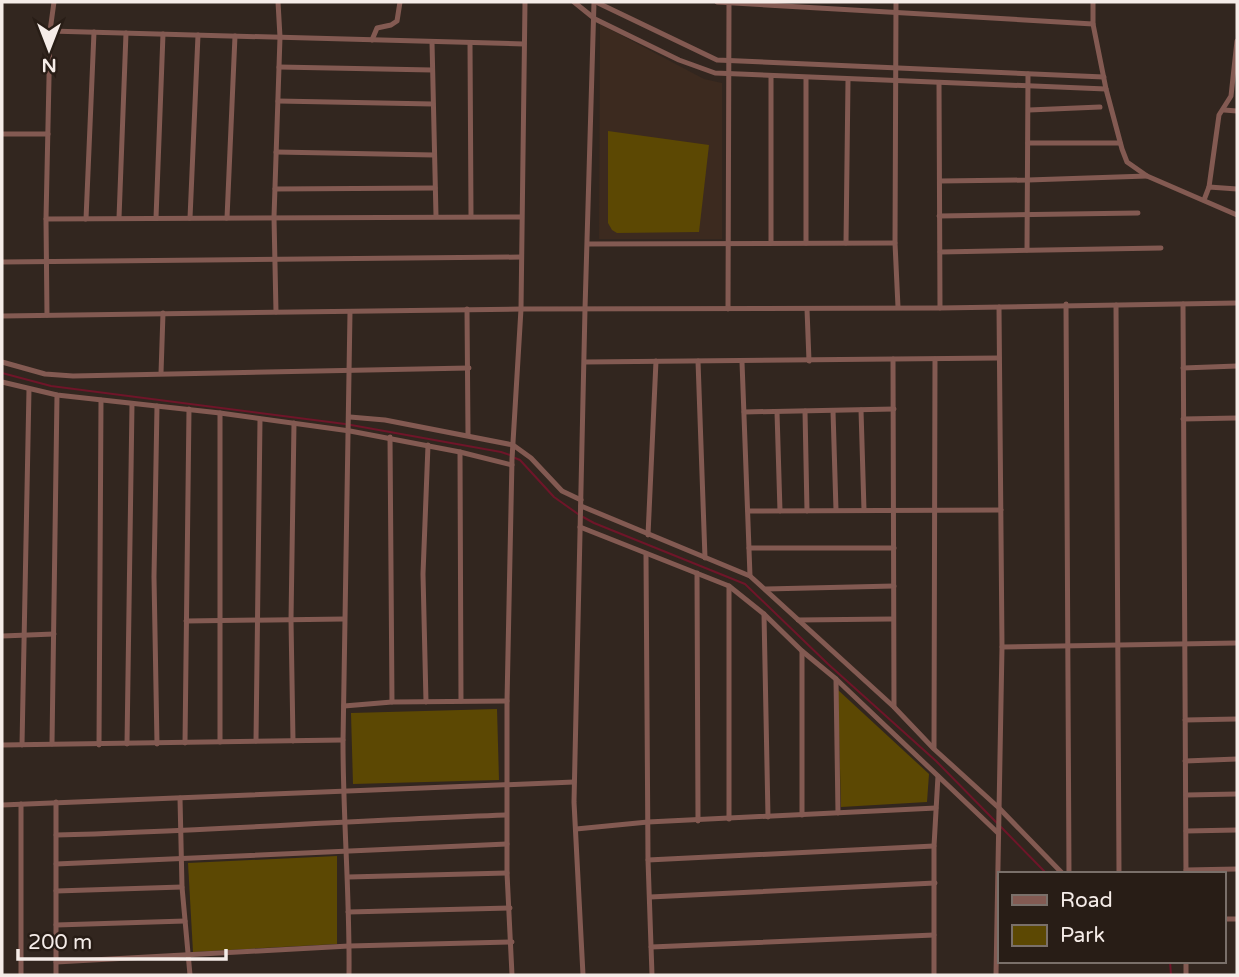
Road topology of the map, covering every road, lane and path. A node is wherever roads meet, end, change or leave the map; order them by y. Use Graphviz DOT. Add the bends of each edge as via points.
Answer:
graph roads {
  1 [pos="54,2"];
  2 [pos="278,2"];
  3 [pos="400,2"];
  4 [pos="525,2"];
  5 [pos="574,2"];
  6 [pos="595,2"];
  7 [pos="717,2"];
  8 [pos="729,2"];
  9 [pos="896,2"];
  10 [pos="1093,2"];
  11 [pos="896,12"];
  12 [pos="595,19"];
  13 [pos="1093,24"];
  14 [pos="50,31"];
  15 [pos="94,32"];
  16 [pos="126,33"];
  17 [pos="163,34"];
  18 [pos="198,35"];
  19 [pos="235,36"];
  20 [pos="280,37"];
  21 [pos="372,40"];
  22 [pos="1237,41"];
  23 [pos="432,42"];
  24 [pos="470,43"];
  25 [pos="524,44"];
  26 [pos="729,61"];
  27 [pos="279,67"];
  28 [pos="897,68"];
  29 [pos="432,70"];
  30 [pos="1028,74"];
  31 [pos="729,75"];
  32 [pos="771,76"];
  33 [pos="1104,77"];
  34 [pos="806,78"];
  35 [pos="848,80"];
  36 [pos="896,82"];
  37 [pos="939,83"];
  38 [pos="1028,86"];
  39 [pos="1107,89"];
  40 [pos="278,101"];
  41 [pos="433,104"];
  42 [pos="1100,107"];
  43 [pos="1029,110"];
  44 [pos="1224,110"];
  45 [pos="1237,111"];
  46 [pos="2,134"];
  47 [pos="48,134"];
  48 [pos="1120,143"];
  49 [pos="1028,144"];
  50 [pos="276,152"];
  51 [pos="434,155"];
  52 [pos="1147,176"];
  53 [pos="1028,180"];
  54 [pos="940,181"];
  55 [pos="1209,187"];
  56 [pos="435,188"];
  57 [pos="275,189"];
  58 [pos="1237,189"];
  59 [pos="1204,200"];
  60 [pos="1138,214"];
  61 [pos="1027,215"];
  62 [pos="1237,215"];
  63 [pos="436,216"];
  64 [pos="471,216"];
  65 [pos="939,216"];
  66 [pos="274,217"];
  67 [pos="522,217"];
  68 [pos="119,218"];
  69 [pos="156,218"];
  70 [pos="190,218"];
  71 [pos="227,218"];
  72 [pos="46,219"];
  73 [pos="86,219"];
  74 [pos="729,243"];
  75 [pos="771,243"];
  76 [pos="806,243"];
  77 [pos="846,243"];
  78 [pos="895,243"];
  79 [pos="588,244"];
  80 [pos="1161,248"];
  81 [pos="1027,250"];
  82 [pos="940,252"];
  83 [pos="521,257"];
  84 [pos="273,260"];
  85 [pos="47,261"];
  86 [pos="2,262"];
  87 [pos="1237,303"];
  88 [pos="1066,304"];
  89 [pos="1183,304"];
  90 [pos="1116,305"];
  91 [pos="898,307"];
  92 [pos="999,307"];
  93 [pos="940,308"];
  94 [pos="467,309"];
  95 [pos="521,309"];
  96 [pos="585,309"];
  97 [pos="728,309"];
  98 [pos="807,309"];
  99 [pos="276,312"];
  100 [pos="350,312"];
  101 [pos="163,313"];
  102 [pos="2,316"];
  103 [pos="47,316"];
  104 [pos="999,358"];
  105 [pos="893,359"];
  106 [pos="935,359"];
  107 [pos="656,361"];
  108 [pos="698,361"];
  109 [pos="809,361"];
  110 [pos="2,362"];
  111 [pos="585,362"];
  112 [pos="742,362"];
  113 [pos="1237,366"];
  114 [pos="1183,368"];
  115 [pos="469,369"];
  116 [pos="350,371"];
  117 [pos="161,373"];
  118 [pos="2,382"];
  119 [pos="29,389"];
  120 [pos="57,395"];
  121 [pos="101,400"];
  122 [pos="132,404"];
  123 [pos="157,405"];
  124 [pos="189,409"];
  125 [pos="894,409"];
  126 [pos="861,410"];
  127 [pos="805,411"];
  128 [pos="833,411"];
  129 [pos="744,412"];
  130 [pos="777,412"];
  131 [pos="220,413"];
  132 [pos="350,417"];
  133 [pos="1237,418"];
  134 [pos="260,419"];
  135 [pos="1183,419"];
  136 [pos="293,423"];
  137 [pos="350,431"];
  138 [pos="468,435"];
  139 [pos="390,437"];
  140 [pos="428,445"];
  141 [pos="513,447"];
  142 [pos="460,452"];
  143 [pos="512,462"];
  144 [pos="581,503"];
  145 [pos="807,510"];
  146 [pos="836,510"];
  147 [pos="864,510"];
  148 [pos="895,510"];
  149 [pos="936,510"];
  150 [pos="1001,510"];
  151 [pos="748,511"];
  152 [pos="780,511"];
  153 [pos="580,527"];
  154 [pos="648,536"];
  155 [pos="749,548"];
  156 [pos="894,548"];
  157 [pos="646,555"];
  158 [pos="705,558"];
  159 [pos="697,573"];
  160 [pos="750,576"];
  161 [pos="729,586"];
  162 [pos="894,586"];
  163 [pos="766,589"];
  164 [pos="764,614"];
  165 [pos="892,619"];
  166 [pos="256,620"];
  167 [pos="291,620"];
  168 [pos="344,620"];
  169 [pos="797,620"];
  170 [pos="186,621"];
  171 [pos="219,621"];
  172 [pos="54,634"];
  173 [pos="24,635"];
  174 [pos="2,636"];
  175 [pos="1237,643"];
  176 [pos="1185,645"];
  177 [pos="1119,646"];
  178 [pos="1002,647"];
  179 [pos="1069,647"];
  180 [pos="802,651"];
  181 [pos="836,679"];
  182 [pos="461,701"];
  183 [pos="507,701"];
  184 [pos="392,702"];
  185 [pos="426,702"];
  186 [pos="344,706"];
  187 [pos="894,708"];
  188 [pos="1237,719"];
  189 [pos="1185,720"];
  190 [pos="293,740"];
  191 [pos="344,740"];
  192 [pos="256,741"];
  193 [pos="220,742"];
  194 [pos="185,743"];
  195 [pos="52,744"];
  196 [pos="127,744"];
  197 [pos="157,744"];
  198 [pos="2,745"];
  199 [pos="22,745"];
  200 [pos="99,745"];
  201 [pos="934,749"];
  202 [pos="1237,759"];
  203 [pos="1185,761"];
  204 [pos="938,775"];
  205 [pos="575,782"];
  206 [pos="506,785"];
  207 [pos="344,792"];
  208 [pos="1237,794"];
  209 [pos="1186,795"];
  210 [pos="180,798"];
  211 [pos="56,802"];
  212 [pos="2,804"];
  213 [pos="21,804"];
  214 [pos="999,807"];
  215 [pos="936,808"];
  216 [pos="838,813"];
  217 [pos="506,815"];
  218 [pos="802,815"];
  219 [pos="768,817"];
  220 [pos="729,819"];
  221 [pos="344,821"];
  222 [pos="698,821"];
  223 [pos="648,822"];
  224 [pos="576,829"];
  225 [pos="1237,830"];
  226 [pos="180,831"];
  227 [pos="1186,831"];
  228 [pos="998,833"];
  229 [pos="56,835"];
  230 [pos="507,844"];
  231 [pos="934,846"];
  232 [pos="345,850"];
  233 [pos="181,858"];
  234 [pos="648,860"];
  235 [pos="56,864"];
  236 [pos="1237,869"];
  237 [pos="1061,872"];
  238 [pos="1069,872"];
  239 [pos="1119,872"];
  240 [pos="1186,872"];
  241 [pos="507,873"];
  242 [pos="348,877"];
  243 [pos="934,883"];
  244 [pos="182,887"];
  245 [pos="56,891"];
  246 [pos="650,897"];
  247 [pos="510,908"];
  248 [pos="348,912"];
  249 [pos="185,921"];
  250 [pos="56,925"];
  251 [pos="997,930"];
  252 [pos="934,935"];
  253 [pos="512,942"];
  254 [pos="349,946"];
  255 [pos="650,947"];
  256 [pos="188,955"];
  257 [pos="56,962"];
  258 [pos="21,975"];
  259 [pos="56,975"];
  260 [pos="190,975"];
  261 [pos="349,975"];
  262 [pos="512,975"];
  263 [pos="583,975"];
  264 [pos="652,975"];
  265 [pos="934,975"];
  266 [pos="996,975"];
  1 -- 14 [label="street"];
  2 -- 20 [label="street"];
  3 -- 21 [label="street" via="397,21 377,28"];
  4 -- 25 [label="street"];
  5 -- 12 [label="street"];
  6 -- 12 [label="street"];
  6 -- 26 [label="street" via="706,56"];
  7 -- 8 [label="street"];
  8 -- 11 [label="street"];
  8 -- 26 [label="street"];
  9 -- 11 [label="street"];
  10 -- 13 [label="street"];
  11 -- 13 [label="street"];
  11 -- 28 [label="street"];
  12 -- 31 [label="street" via="679,60"];
  12 -- 79 [label="street"];
  13 -- 33 [label="street"];
  14 -- 15 [label="street"];
  14 -- 47 [label="street"];
  15 -- 16 [label="street"];
  15 -- 73 [label="street"];
  16 -- 17 [label="street"];
  16 -- 68 [label="street"];
  17 -- 18 [label="street"];
  17 -- 69 [label="street"];
  18 -- 19 [label="street"];
  18 -- 70 [label="street"];
  19 -- 20 [label="street"];
  19 -- 71 [label="street"];
  20 -- 21 [label="street"];
  20 -- 27 [label="street"];
  21 -- 23 [label="street"];
  22 -- 44 [label="street" via="1231,96"];
  23 -- 24 [label="street"];
  23 -- 29 [label="street"];
  24 -- 25 [label="street"];
  24 -- 64 [label="street"];
  25 -- 67 [label="street"];
  26 -- 28 [label="street"];
  26 -- 31 [label="street"];
  27 -- 29 [label="street"];
  27 -- 40 [label="street"];
  28 -- 30 [label="street"];
  28 -- 36 [label="street"];
  29 -- 41 [label="street"];
  30 -- 33 [label="street"];
  30 -- 38 [label="street"];
  31 -- 32 [label="street"];
  31 -- 74 [label="street"];
  32 -- 34 [label="street"];
  32 -- 75 [label="street"];
  33 -- 39 [label="street"];
  34 -- 35 [label="street"];
  34 -- 76 [label="street"];
  35 -- 36 [label="street"];
  35 -- 77 [label="street"];
  36 -- 37 [label="street"];
  36 -- 78 [label="street"];
  37 -- 38 [label="street"];
  37 -- 54 [label="street"];
  38 -- 39 [label="street"];
  38 -- 43 [label="street"];
  39 -- 48 [label="street"];
  40 -- 41 [label="street"];
  40 -- 50 [label="street"];
  41 -- 51 [label="street"];
  42 -- 43 [label="street"];
  43 -- 49 [label="street"];
  44 -- 45 [label="street"];
  44 -- 55 [label="street" via="1219,115"];
  46 -- 47 [label="street"];
  47 -- 72 [label="street"];
  48 -- 49 [label="street"];
  48 -- 52 [label="street" via="1127,162"];
  49 -- 53 [label="street"];
  50 -- 51 [label="street"];
  50 -- 57 [label="street"];
  51 -- 56 [label="street"];
  52 -- 53 [label="street"];
  52 -- 59 [label="street"];
  53 -- 54 [label="street"];
  53 -- 61 [label="street"];
  54 -- 65 [label="street"];
  55 -- 58 [label="street"];
  55 -- 59 [label="street"];
  56 -- 57 [label="street"];
  56 -- 63 [label="street"];
  57 -- 66 [label="street"];
  59 -- 62 [label="street"];
  60 -- 61 [label="street"];
  61 -- 65 [label="street"];
  61 -- 81 [label="street"];
  63 -- 64 [label="street"];
  63 -- 66 [label="street"];
  64 -- 67 [label="street"];
  65 -- 82 [label="street"];
  66 -- 71 [label="street"];
  66 -- 84 [label="street"];
  67 -- 83 [label="street"];
  68 -- 69 [label="street"];
  68 -- 73 [label="street"];
  69 -- 70 [label="street"];
  70 -- 71 [label="street"];
  72 -- 73 [label="street"];
  72 -- 85 [label="street"];
  74 -- 75 [label="street"];
  74 -- 79 [label="street"];
  74 -- 97 [label="street"];
  75 -- 76 [label="street"];
  76 -- 77 [label="street"];
  77 -- 78 [label="street"];
  78 -- 91 [label="street"];
  79 -- 96 [label="street"];
  80 -- 81 [label="street"];
  81 -- 82 [label="street"];
  82 -- 93 [label="street"];
  83 -- 84 [label="street"];
  83 -- 95 [label="street"];
  84 -- 85 [label="street"];
  84 -- 99 [label="street"];
  85 -- 86 [label="street"];
  85 -- 103 [label="street"];
  87 -- 89 [label="street"];
  88 -- 90 [label="street"];
  88 -- 92 [label="street"];
  88 -- 179 [label="street"];
  89 -- 90 [label="street"];
  89 -- 114 [label="street"];
  90 -- 177 [label="street"];
  91 -- 93 [label="street"];
  91 -- 98 [label="street"];
  92 -- 93 [label="street"];
  92 -- 104 [label="street"];
  94 -- 95 [label="street"];
  94 -- 100 [label="street"];
  94 -- 115 [label="street"];
  95 -- 96 [label="street"];
  95 -- 141 [label="street"];
  96 -- 97 [label="street"];
  96 -- 111 [label="street"];
  97 -- 98 [label="street"];
  98 -- 109 [label="street"];
  99 -- 100 [label="street"];
  99 -- 101 [label="street"];
  100 -- 116 [label="street"];
  101 -- 103 [label="street"];
  101 -- 117 [label="street"];
  102 -- 103 [label="street"];
  104 -- 106 [label="street"];
  104 -- 150 [label="street"];
  105 -- 106 [label="street"];
  105 -- 109 [label="street"];
  105 -- 125 [label="street"];
  106 -- 149 [label="street"];
  107 -- 108 [label="street"];
  107 -- 111 [label="street"];
  107 -- 154 [label="street"];
  108 -- 112 [label="street"];
  108 -- 158 [label="street"];
  109 -- 112 [label="street"];
  110 -- 117 [label="street" via="56,376"];
  111 -- 144 [label="street"];
  112 -- 129 [label="street"];
  113 -- 114 [label="street"];
  114 -- 135 [label="street"];
  115 -- 116 [label="street"];
  115 -- 138 [label="street"];
  116 -- 117 [label="street"];
  116 -- 132 [label="street"];
  118 -- 119 [label="street"];
  119 -- 120 [label="street"];
  119 -- 173 [label="street"];
  120 -- 121 [label="street"];
  120 -- 172 [label="street"];
  121 -- 122 [label="street"];
  121 -- 200 [label="street"];
  122 -- 123 [label="street"];
  122 -- 196 [label="street"];
  123 -- 124 [label="street"];
  123 -- 197 [label="street"];
  124 -- 131 [label="street"];
  124 -- 170 [label="street"];
  125 -- 126 [label="street"];
  125 -- 148 [label="street"];
  126 -- 128 [label="street"];
  126 -- 147 [label="street"];
  127 -- 128 [label="street"];
  127 -- 130 [label="street"];
  127 -- 145 [label="street"];
  128 -- 146 [label="street"];
  129 -- 130 [label="street"];
  129 -- 151 [label="street"];
  130 -- 152 [label="street"];
  131 -- 134 [label="street"];
  131 -- 171 [label="street"];
  132 -- 137 [label="street"];
  132 -- 138 [label="street"];
  133 -- 135 [label="street"];
  134 -- 136 [label="street"];
  134 -- 166 [label="street"];
  135 -- 176 [label="street"];
  136 -- 137 [label="street"];
  136 -- 167 [label="street"];
  137 -- 139 [label="street"];
  137 -- 168 [label="street"];
  138 -- 141 [label="street"];
  139 -- 140 [label="street"];
  139 -- 184 [label="street"];
  140 -- 142 [label="street"];
  140 -- 185 [label="street" via="423,574"];
  141 -- 143 [label="street"];
  141 -- 144 [label="street"];
  142 -- 143 [label="street"];
  142 -- 182 [label="street"];
  143 -- 183 [label="street"];
  144 -- 153 [label="street"];
  144 -- 154 [label="street"];
  145 -- 146 [label="street"];
  145 -- 152 [label="street"];
  146 -- 147 [label="street"];
  147 -- 148 [label="street"];
  148 -- 149 [label="street"];
  148 -- 156 [label="street"];
  149 -- 150 [label="street"];
  149 -- 201 [label="street"];
  150 -- 178 [label="street"];
  151 -- 152 [label="street"];
  151 -- 155 [label="street"];
  153 -- 157 [label="street"];
  153 -- 205 [label="street"];
  154 -- 158 [label="street"];
  155 -- 156 [label="street"];
  155 -- 160 [label="street"];
  156 -- 162 [label="street"];
  157 -- 159 [label="street"];
  157 -- 223 [label="street"];
  158 -- 160 [label="street"];
  159 -- 161 [label="street"];
  159 -- 222 [label="street"];
  160 -- 163 [label="street"];
  161 -- 164 [label="street"];
  161 -- 220 [label="street"];
  162 -- 163 [label="street"];
  162 -- 165 [label="street"];
  163 -- 169 [label="street"];
  164 -- 180 [label="street"];
  164 -- 219 [label="street"];
  165 -- 169 [label="street"];
  165 -- 187 [label="street"];
  166 -- 167 [label="street"];
  166 -- 171 [label="street"];
  166 -- 192 [label="street"];
  167 -- 168 [label="street"];
  167 -- 190 [label="street"];
  168 -- 186 [label="street"];
  169 -- 187 [label="street"];
  170 -- 171 [label="street"];
  170 -- 194 [label="street"];
  171 -- 193 [label="street"];
  172 -- 173 [label="street"];
  172 -- 195 [label="street"];
  173 -- 174 [label="street"];
  173 -- 199 [label="street"];
  175 -- 176 [label="street"];
  176 -- 177 [label="street"];
  176 -- 189 [label="street"];
  177 -- 179 [label="street"];
  177 -- 239 [label="street"];
  178 -- 179 [label="street"];
  178 -- 214 [label="street"];
  179 -- 238 [label="street"];
  180 -- 181 [label="street"];
  180 -- 218 [label="street"];
  181 -- 204 [label="street"];
  181 -- 216 [label="street"];
  182 -- 183 [label="street"];
  182 -- 185 [label="street"];
  183 -- 206 [label="street"];
  184 -- 185 [label="street"];
  184 -- 186 [label="street"];
  186 -- 191 [label="street"];
  187 -- 201 [label="street"];
  188 -- 189 [label="street"];
  189 -- 203 [label="street"];
  190 -- 191 [label="street"];
  190 -- 192 [label="street"];
  191 -- 207 [label="street"];
  192 -- 193 [label="street"];
  193 -- 194 [label="street"];
  194 -- 197 [label="street"];
  195 -- 199 [label="street"];
  195 -- 200 [label="street"];
  196 -- 197 [label="street"];
  196 -- 200 [label="street"];
  198 -- 199 [label="street"];
  201 -- 214 [label="street"];
  202 -- 203 [label="street"];
  203 -- 209 [label="street"];
  204 -- 215 [label="street"];
  204 -- 228 [label="street"];
  205 -- 206 [label="street"];
  205 -- 224 [label="street"];
  206 -- 207 [label="street"];
  206 -- 217 [label="street"];
  207 -- 210 [label="street"];
  207 -- 221 [label="street"];
  208 -- 209 [label="street"];
  209 -- 227 [label="street"];
  210 -- 211 [label="street"];
  210 -- 226 [label="street"];
  211 -- 213 [label="street"];
  211 -- 229 [label="street"];
  212 -- 213 [label="street"];
  213 -- 258 [label="street"];
  214 -- 228 [label="street"];
  214 -- 237 [label="street"];
  215 -- 216 [label="street"];
  215 -- 231 [label="street"];
  216 -- 218 [label="street"];
  217 -- 221 [label="street"];
  217 -- 230 [label="street"];
  218 -- 219 [label="street"];
  219 -- 220 [label="street"];
  220 -- 222 [label="street"];
  221 -- 226 [label="street"];
  221 -- 232 [label="street"];
  222 -- 223 [label="street"];
  223 -- 224 [label="street"];
  223 -- 234 [label="street"];
  224 -- 263 [label="street"];
  225 -- 227 [label="street"];
  226 -- 229 [label="street"];
  226 -- 233 [label="street"];
  227 -- 240 [label="street"];
  228 -- 251 [label="street"];
  229 -- 235 [label="street"];
  230 -- 232 [label="street"];
  230 -- 241 [label="street"];
  231 -- 234 [label="street"];
  231 -- 243 [label="street"];
  232 -- 233 [label="street"];
  232 -- 242 [label="street"];
  233 -- 235 [label="street"];
  233 -- 244 [label="street"];
  234 -- 246 [label="street"];
  235 -- 245 [label="street"];
  236 -- 240 [label="street"];
  241 -- 242 [label="street"];
  241 -- 247 [label="street"];
  242 -- 248 [label="street"];
  243 -- 246 [label="street"];
  243 -- 252 [label="street"];
  244 -- 245 [label="street"];
  244 -- 249 [label="street"];
  245 -- 250 [label="street"];
  246 -- 255 [label="street"];
  247 -- 248 [label="street"];
  247 -- 253 [label="street"];
  248 -- 254 [label="street"];
  249 -- 250 [label="street"];
  249 -- 256 [label="street"];
  250 -- 257 [label="street"];
  251 -- 266 [label="street"];
  252 -- 255 [label="street"];
  252 -- 265 [label="street"];
  253 -- 254 [label="street"];
  253 -- 262 [label="street"];
  254 -- 256 [label="street"];
  254 -- 261 [label="street"];
  255 -- 264 [label="street"];
  256 -- 257 [label="street"];
  256 -- 260 [label="street"];
  257 -- 259 [label="street"];
}
